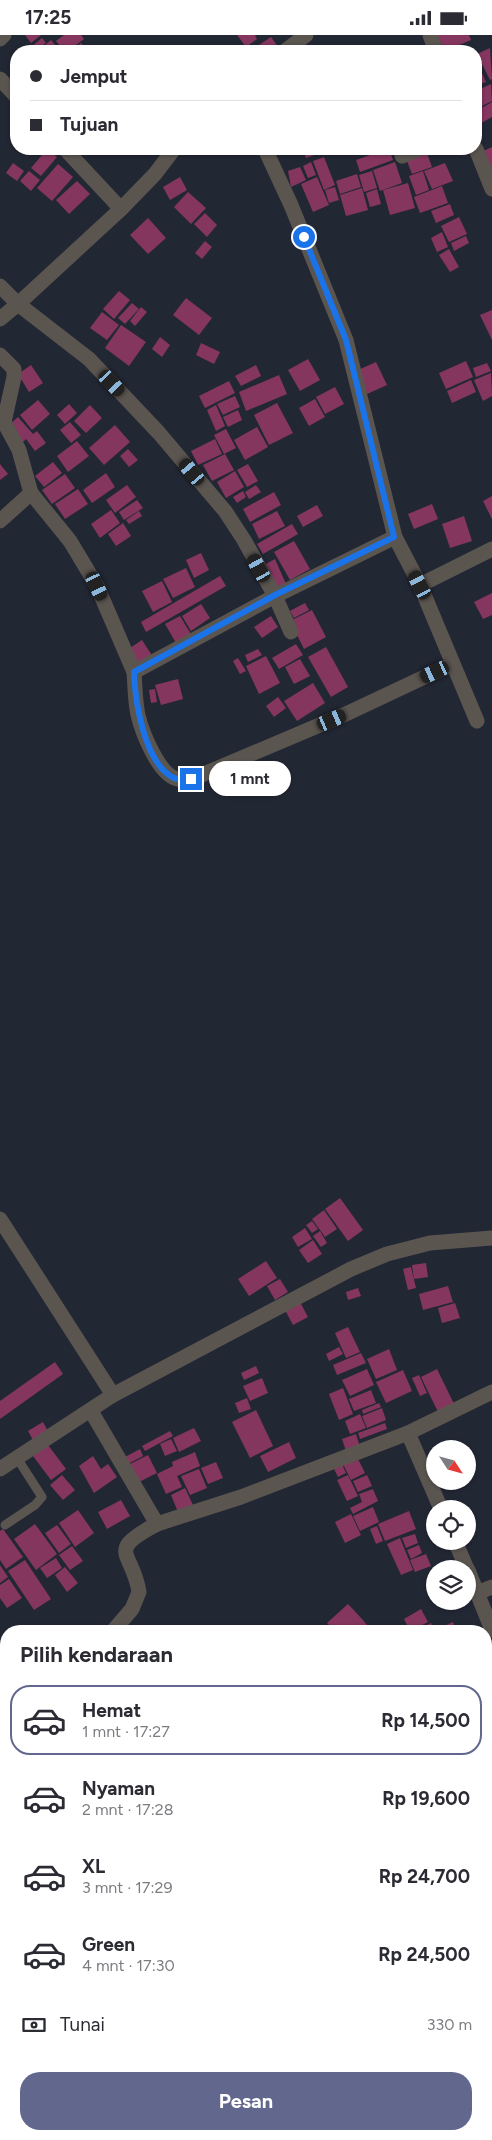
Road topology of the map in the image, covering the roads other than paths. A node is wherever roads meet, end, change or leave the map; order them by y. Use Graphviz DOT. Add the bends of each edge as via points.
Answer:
graph roads {
  1 [pos="4,35"];
  2 [pos="306,35"];
  3 [pos="0,39"];
  4 [pos="293,45"];
  5 [pos="0,79"];
  6 [pos="10,90"];
  7 [pos="71,155"];
  8 [pos="169,155"];
  9 [pos="267,155"];
  10 [pos="478,155"];
  11 [pos="492,189"];
  12 [pos="121,209"];
  13 [pos="0,286"];
  14 [pos="18,303"];
  15 [pos="0,319"];
  16 [pos="0,355"];
  17 [pos="31,493"];
  18 [pos="0,521"];
  19 [pos="394,537"];
  20 [pos="492,549"];
  21 [pos="420,585"];
  22 [pos="275,595"];
  23 [pos="291,632"];
  24 [pos="452,664"];
  25 [pos="134,672"];
  26 [pos="477,721"];
  27 [pos="0,1219"];
  28 [pos="492,1238"];
  29 [pos="492,1392"];
  30 [pos="113,1395"];
  31 [pos="91,1411"];
  32 [pos="408,1433"];
  33 [pos="17,1458"];
  34 [pos="0,1469"];
  35 [pos="437,1500"];
  36 [pos="157,1524"];
  37 [pos="5,1525"];
  38 [pos="492,1587"];
  39 [pos="477,1593"];
  40 [pos="118,1625"];
  41 [pos="490,1625"];
  1 -- 3 [label="street"];
  2 -- 4 [label="street"];
  5 -- 6 [label="street"];
  7 -- 12 [label="street"];
  8 -- 12 [label="street"];
  9 -- 19 [label="street" via="291,205 346,340"];
  10 -- 11 [label="street"];
  12 -- 14 [label="street"];
  13 -- 14 [label="street"];
  14 -- 15 [label="street"];
  14 -- 22 [label="street" via="88,359 159,433 225,511"];
  16 -- 17 [label="street" via="14,369 4,422 19,450"];
  17 -- 18 [label="street"];
  17 -- 25 [label="street" via="70,541 97,586"];
  19 -- 21 [label="street"];
  19 -- 22 [label="street"];
  20 -- 21 [label="street"];
  21 -- 24 [label="street"];
  22 -- 23 [label="street"];
  22 -- 25 [label="street"];
  24 -- 25 [label="street" via="212,771 178,780 164,771 145,736 138,717"];
  24 -- 26 [label="street"];
  27 -- 30 [label="street"];
  28 -- 30 [label="street" via="430,1243 387,1254 351,1269"];
  29 -- 32 [label="street"];
  30 -- 31 [label="street"];
  31 -- 33 [label="street"];
  31 -- 36 [label="street"];
  32 -- 35 [label="street"];
  32 -- 36 [label="street" via="241,1497"];
  33 -- 34 [label="street"];
  33 -- 37 [label="lane" via="42,1497"];
  36 -- 40 [label="street" via="131,1540 126,1547 126,1560 139,1593 132,1609"];
  38 -- 39 [label="street"];
  39 -- 41 [label="street"];
}
